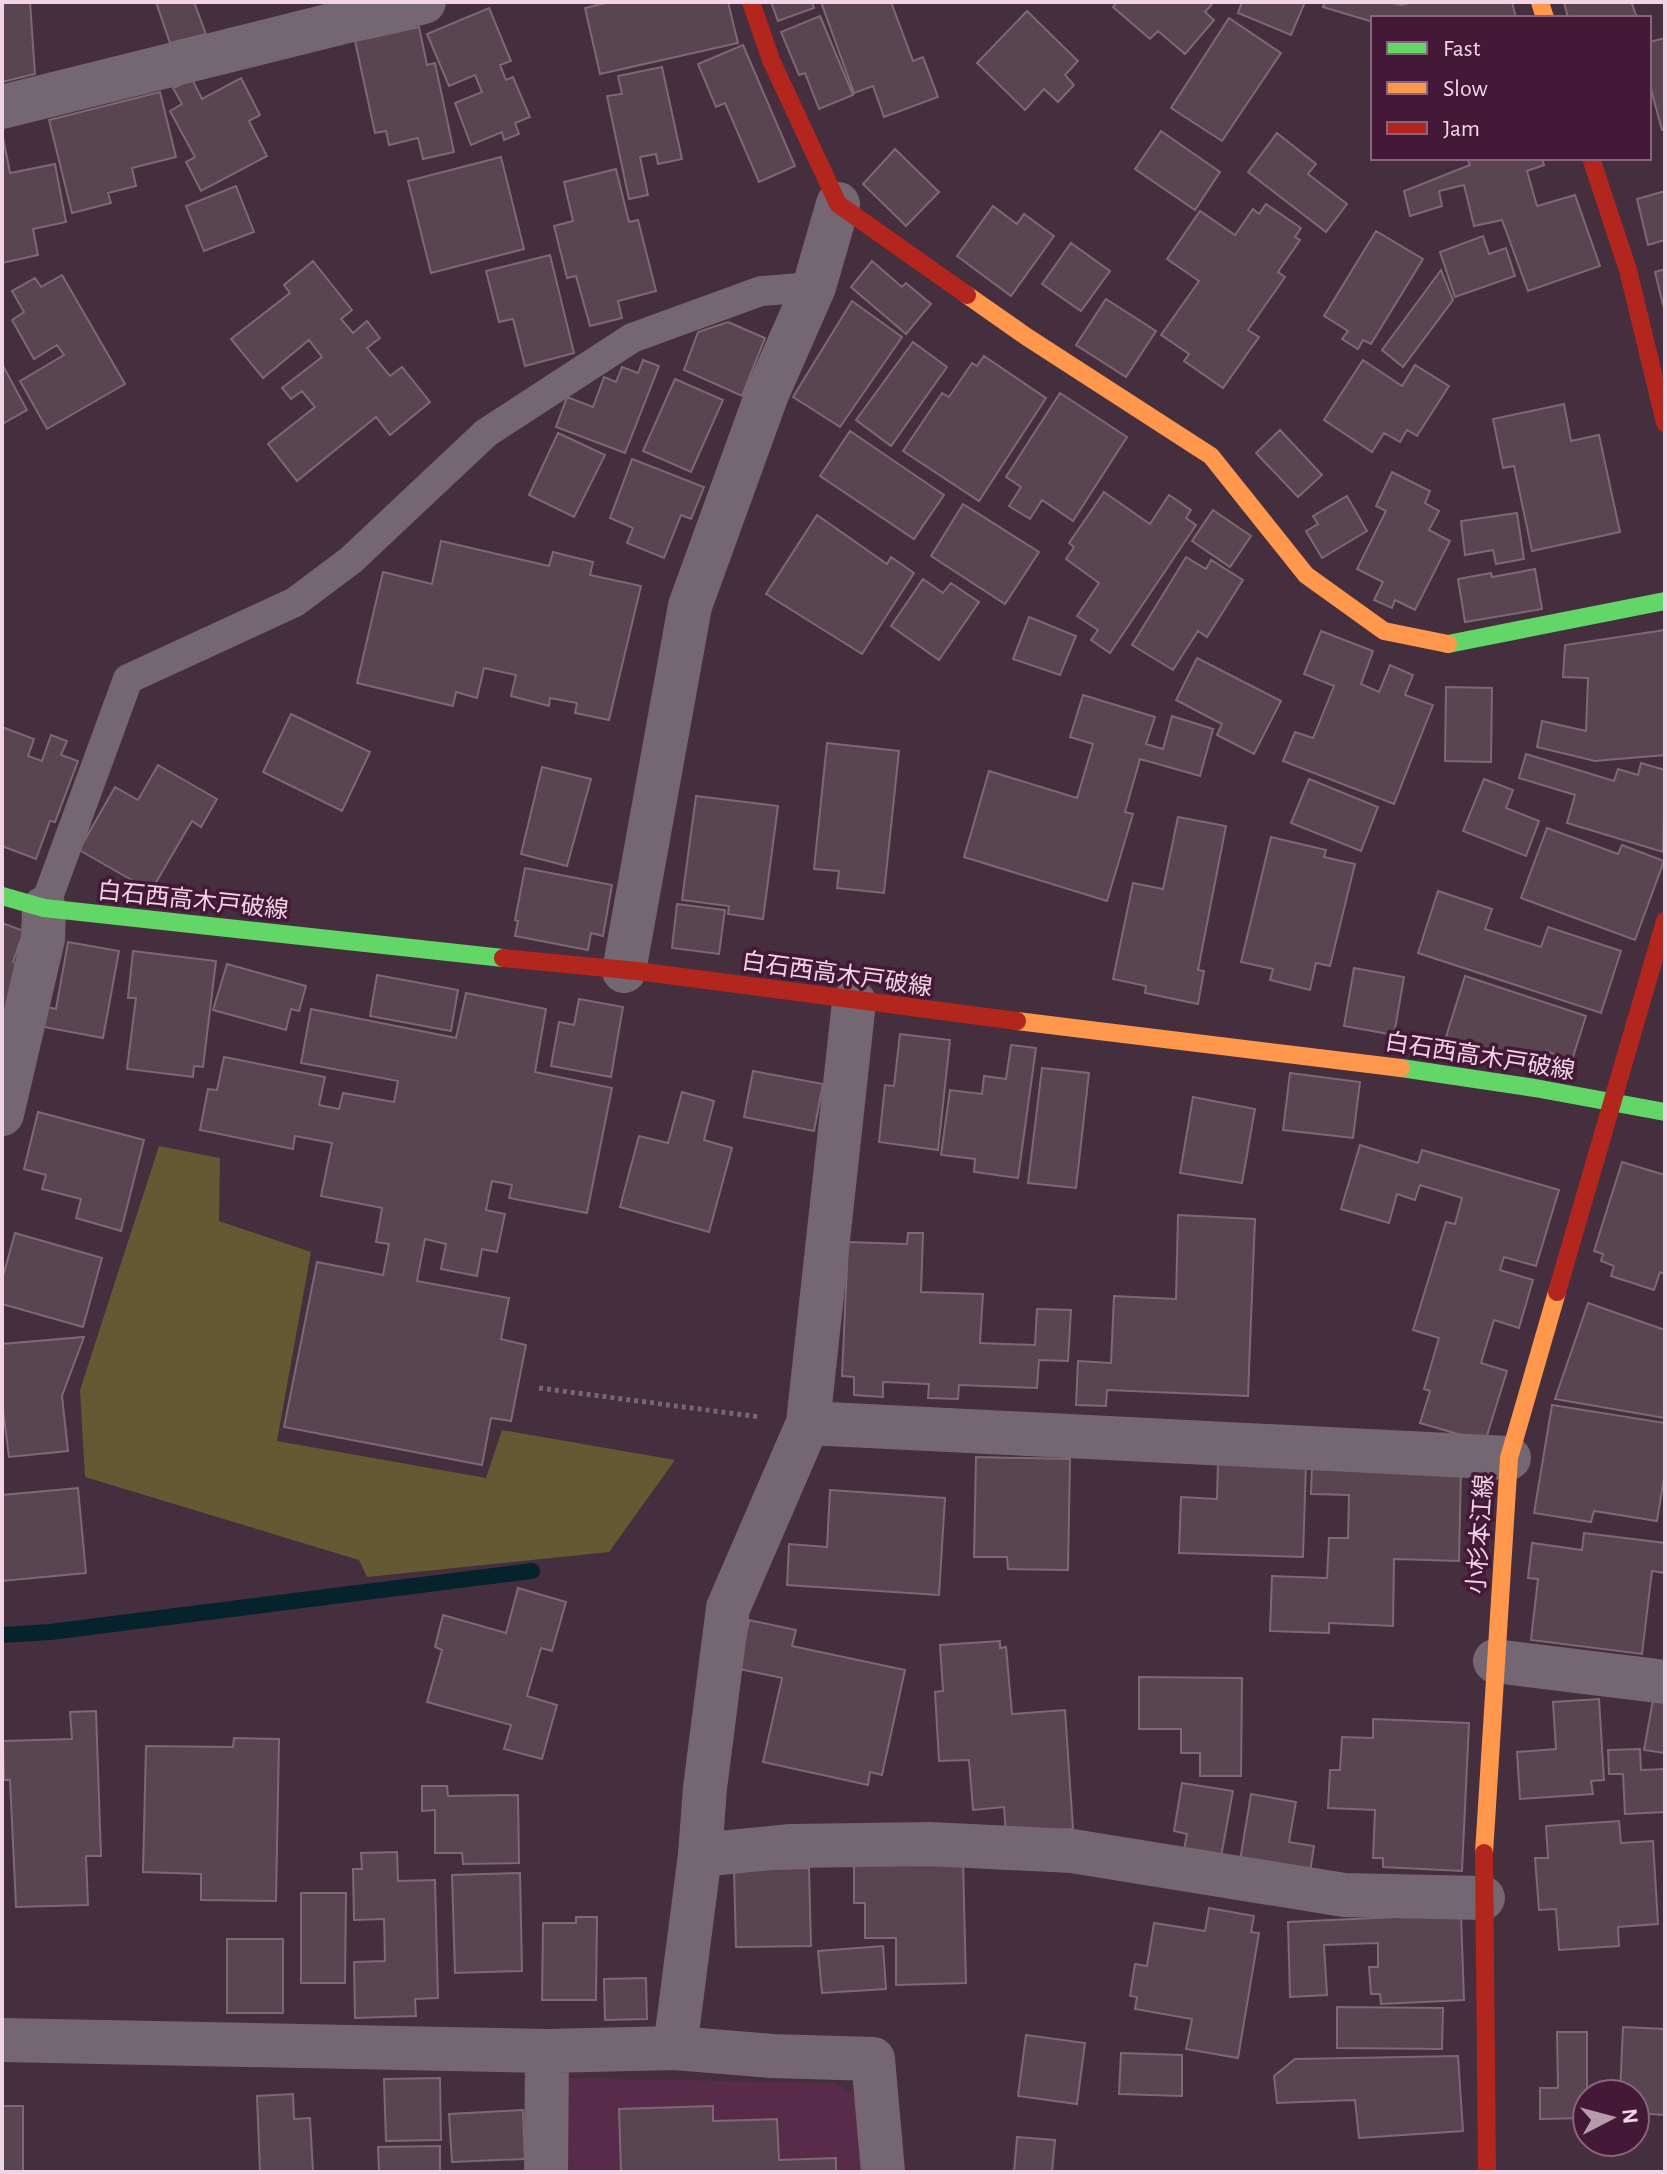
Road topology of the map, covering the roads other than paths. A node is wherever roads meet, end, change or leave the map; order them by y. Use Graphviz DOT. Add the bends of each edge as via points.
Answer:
graph roads {
  1 [pos="424,2"];
  2 [pos="751,2"];
  3 [pos="2,107"];
  4 [pos="1592,160"];
  5 [pos="838,204"];
  6 [pos="814,287"];
  7 [pos="1665,423"];
  8 [pos="1665,601"];
  9 [pos="2,896"];
  10 [pos="44,908"];
  11 [pos="1665,921"];
  12 [pos="624,971"];
  13 [pos="854,1002"];
  14 [pos="1613,1101"];
  15 [pos="1665,1112"];
  16 [pos="2,1114"];
  17 [pos="808,1423"];
  18 [pos="1509,1458"];
  19 [pos="1495,1661"];
  20 [pos="1665,1682"];
  21 [pos="700,1855"];
  22 [pos="1483,1898"];
  23 [pos="2,2040"];
  24 [pos="675,2048"];
  25 [pos="547,2051"];
  26 [pos="546,2172"];
  27 [pos="883,2172"];
  28 [pos="1487,2172"];
  1 -- 3 [label="street"];
  2 -- 5 [label="main road" via="771,60"];
  4 -- 7 [label="main road" via="1628,270"];
  5 -- 6 [label="street"];
  5 -- 8 [label="main road" via="1027,337 1211,456 1306,575 1384,631 1451,645"];
  6 -- 10 [label="lane" via="761,291 632,338 486,433 351,560 295,602 128,679"];
  6 -- 12 [label="street" via="767,394 690,606"];
  9 -- 10 [label="main road, 白石西高木戸破線"];
  10 -- 12 [label="main road, 白石西高木戸破線"];
  10 -- 16 [label="street" via="43,939"];
  11 -- 14 [label="main road, 小杉本江線"];
  12 -- 13 [label="main road, 白石西高木戸破線"];
  13 -- 14 [label="main road, 白石西高木戸破線" via="1353,1061"];
  13 -- 17 [label="street"];
  14 -- 15 [label="main road, 白石西高木戸破線"];
  14 -- 18 [label="main road, 小杉本江線"];
  17 -- 18 [label="street"];
  17 -- 21 [label="street" via="728,1608"];
  18 -- 19 [label="main road, 小杉本江線"];
  19 -- 20 [label="street"];
  19 -- 22 [label="main road, 小杉本江線"];
  21 -- 22 [label="street" via="791,1846 929,1844 1072,1851 1344,1895"];
  21 -- 24 [label="street"];
  22 -- 28 [label="main road, 小杉本江線"];
  23 -- 25 [label="street"];
  24 -- 25 [label="street"];
  24 -- 27 [label="street" via="873,2059"];
  25 -- 26 [label="street"];
}
